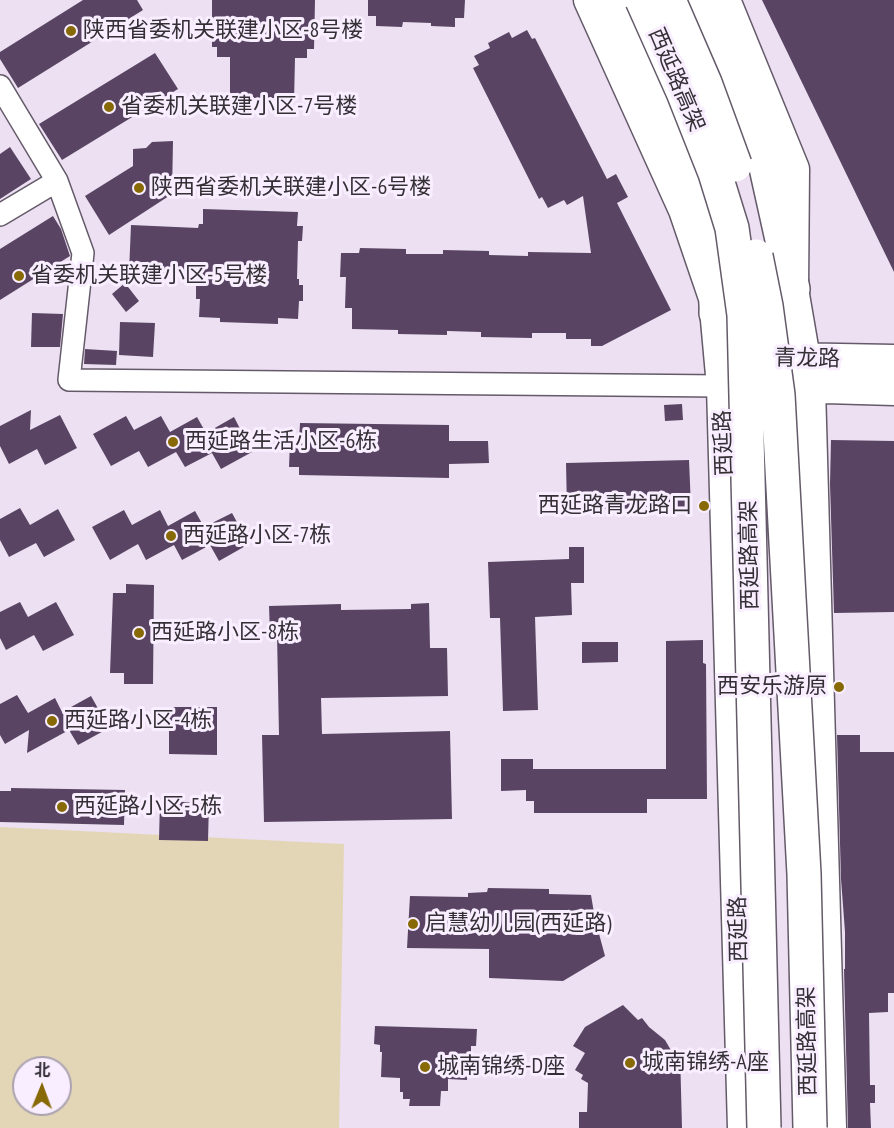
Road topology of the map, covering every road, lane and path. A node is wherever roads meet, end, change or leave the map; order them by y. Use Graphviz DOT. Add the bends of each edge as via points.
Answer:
graph roads {
  1 [pos="589,0"];
  2 [pos="608,0"];
  3 [pos="642,0"];
  4 [pos="669,0"];
  5 [pos="694,0"];
  6 [pos="725,0"];
  7 [pos="0,86"];
  8 [pos="57,181"];
  9 [pos="0,214"];
  10 [pos="794,289"];
  11 [pos="716,314"];
  12 [pos="720,357"];
  13 [pos="805,358"];
  14 [pos="894,360"];
  15 [pos="722,386"];
  16 [pos="810,388"];
  17 [pos="894,390"];
  18 [pos="743,1128"];
  19 [pos="764,1128"];
  20 [pos="810,1128"];
  21 [pos="831,1128"];
  1 -- 11 [label="main road, 西延路" via="684,210"];
  2 -- 11 [label="highway" via="681,154 705,217 718,270"];
  3 -- 19 [label="highway, 西延路高架, bridge" via="715,173 732,228 744,315"];
  4 -- 20 [label="highway, 西延路高架, bridge" via="732,156 766,306 778,395 804,874"];
  5 -- 10 [label="highway" via="762,154"];
  6 -- 10 [label="main road" via="794,169"];
  7 -- 8 [label="street"];
  8 -- 9 [label="street"];
  8 -- 15 [label="street" via="83,253 69,380"];
  10 -- 13 [label="main road"];
  11 -- 12 [label="main road, 西延路"];
  12 -- 13 [label="main road, 青龙路"];
  12 -- 15 [label="main road, 西延路"];
  13 -- 14 [label="main road, 青龙路"];
  13 -- 16 [label="main road"];
  15 -- 16 [label="main road, 青龙路"];
  15 -- 18 [label="main road, 西延路"];
  16 -- 17 [label="main road, 青龙路"];
  16 -- 21 [label="main road"];
}
